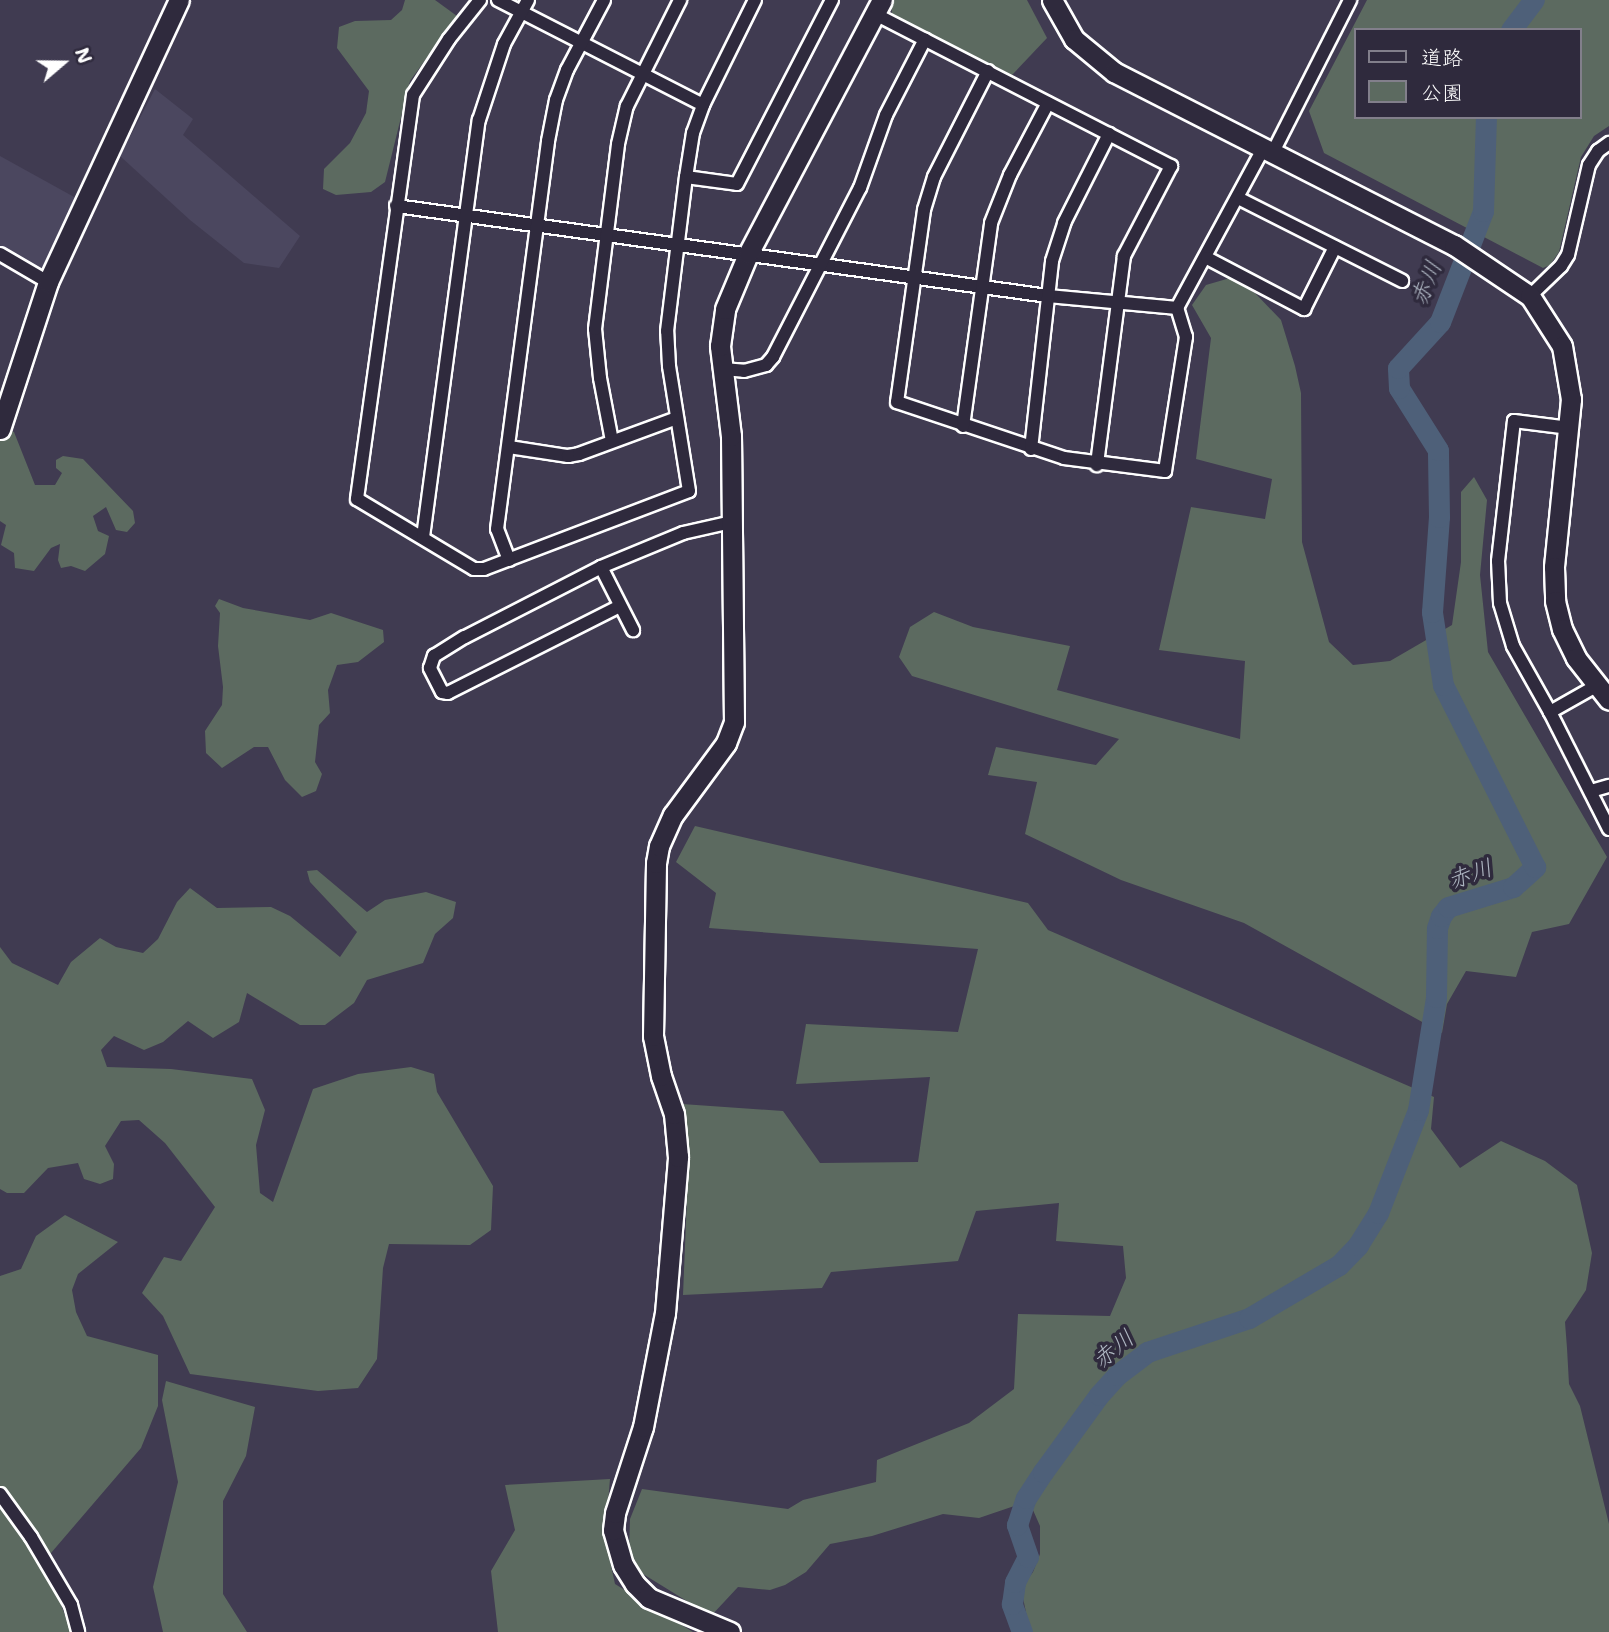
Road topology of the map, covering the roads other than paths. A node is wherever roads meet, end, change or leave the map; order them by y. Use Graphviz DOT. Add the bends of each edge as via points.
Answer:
graph roads {
  1 [pos="179,0"];
  2 [pos="480,0"];
  3 [pos="498,0"];
  4 [pos="604,0"];
  5 [pos="680,0"];
  6 [pos="755,0"];
  7 [pos="832,0"];
  8 [pos="1052,0"];
  9 [pos="1347,1"];
  10 [pos="525,6"];
  11 [pos="879,7"];
  12 [pos="925,39"];
  13 [pos="582,42"];
  14 [pos="988,71"];
  15 [pos="643,72"];
  16 [pos="1048,103"];
  17 [pos="702,105"];
  18 [pos="1109,134"];
  19 [pos="1609,143"];
  20 [pos="1268,152"];
  21 [pos="686,177"];
  22 [pos="1238,198"];
  23 [pos="396,206"];
  24 [pos="465,216"];
  25 [pos="537,226"];
  26 [pos="607,236"];
  27 [pos="677,245"];
  28 [pos="1335,247"];
  29 [pos="0,254"];
  30 [pos="748,254"];
  31 [pos="1207,258"];
  32 [pos="822,264"];
  33 [pos="913,277"];
  34 [pos="1402,281"];
  35 [pos="48,282"];
  36 [pos="981,286"];
  37 [pos="1048,296"];
  38 [pos="1530,296"];
  39 [pos="1118,303"];
  40 [pos="1177,309"];
  41 [pos="723,369"];
  42 [pos="677,418"];
  43 [pos="963,426"];
  44 [pos="1570,428"];
  45 [pos="0,429"];
  46 [pos="612,441"];
  47 [pos="509,447"];
  48 [pos="1031,449"];
  49 [pos="1097,465"];
  50 [pos="732,522"];
  51 [pos="423,537"];
  52 [pos="509,560"];
  53 [pos="601,567"];
  54 [pos="620,606"];
  55 [pos="633,630"];
  56 [pos="1602,693"];
  57 [pos="1550,712"];
  58 [pos="1609,786"];
  59 [pos="1591,791"];
  60 [pos="1609,829"];
  61 [pos="0,1494"];
  62 [pos="78,1632"];
  63 [pos="730,1632"];
  1 -- 35 [label="street"];
  2 -- 23 [label="street" via="413,95"];
  3 -- 10 [label="street"];
  4 -- 13 [label="street"];
  5 -- 15 [label="street"];
  6 -- 17 [label="street"];
  7 -- 21 [label="street" via="737,184"];
  8 -- 20 [label="street" via="1074,39 1114,72"];
  9 -- 20 [label="street"];
  10 -- 13 [label="street"];
  10 -- 24 [label="street" via="505,44 482,110"];
  11 -- 12 [label="street"];
  11 -- 30 [label="street"];
  12 -- 14 [label="street"];
  12 -- 32 [label="street" via="886,115 860,188"];
  13 -- 15 [label="street"];
  13 -- 25 [label="street" via="556,100"];
  14 -- 16 [label="street"];
  14 -- 33 [label="street" via="933,177"];
  15 -- 17 [label="street"];
  15 -- 26 [label="street" via="627,106 618,144"];
  16 -- 18 [label="street"];
  16 -- 36 [label="street" via="1000,196"];
  17 -- 21 [label="street"];
  18 -- 37 [label="street" via="1056,244"];
  18 -- 39 [label="street" via="1171,166 1124,256"];
  19 -- 38 [label="street" via="1589,165 1562,266"];
  20 -- 22 [label="street"];
  20 -- 38 [label="street" via="1480,260"];
  21 -- 27 [label="street"];
  22 -- 28 [label="street"];
  22 -- 31 [label="street"];
  23 -- 24 [label="street"];
  23 -- 51 [label="street" via="357,499"];
  24 -- 25 [label="street"];
  24 -- 51 [label="street"];
  25 -- 26 [label="street"];
  25 -- 47 [label="street"];
  26 -- 27 [label="street"];
  26 -- 46 [label="street" via="595,329"];
  27 -- 30 [label="street"];
  27 -- 42 [label="street" via="667,331"];
  28 -- 31 [label="street" via="1304,309"];
  28 -- 34 [label="street"];
  29 -- 35 [label="street"];
  30 -- 32 [label="street"];
  30 -- 41 [label="street" via="721,325"];
  31 -- 40 [label="street"];
  32 -- 33 [label="street"];
  32 -- 41 [label="street" via="774,357 766,365 744,371"];
  33 -- 36 [label="street"];
  33 -- 43 [label="street" via="897,402"];
  35 -- 45 [label="street"];
  36 -- 37 [label="street"];
  36 -- 43 [label="street"];
  37 -- 39 [label="street"];
  37 -- 48 [label="street"];
  38 -- 44 [label="street" via="1562,346 1569,376"];
  39 -- 40 [label="street"];
  39 -- 49 [label="street"];
  40 -- 49 [label="street" via="1185,337 1165,471"];
  41 -- 50 [label="street" via="731,436"];
  42 -- 46 [label="street"];
  42 -- 52 [label="street" via="689,491"];
  43 -- 48 [label="street"];
  44 -- 56 [label="street" via="1553,567 1555,601 1576,658"];
  44 -- 57 [label="street" via="1514,421 1498,561 1500,603 1513,646"];
  46 -- 47 [label="street" via="568,456"];
  47 -- 52 [label="street" via="497,529"];
  48 -- 49 [label="street"];
  50 -- 53 [label="street" via="683,533"];
  50 -- 63 [label="street" via="734,722 726,743 673,815 656,863 653,1036 674,1114 678,1157 665,1313 643,1427 613,1530 623,1565 649,1598"];
  51 -- 52 [label="street" via="474,569"];
  53 -- 54 [label="street"];
  53 -- 54 [label="street" via="434,656 430,668 442,692 448,693"];
  54 -- 55 [label="street"];
  56 -- 57 [label="street"];
  57 -- 59 [label="street"];
  58 -- 59 [label="street"];
  59 -- 60 [label="street"];
  61 -- 62 [label="street" via="71,1605"];
}
